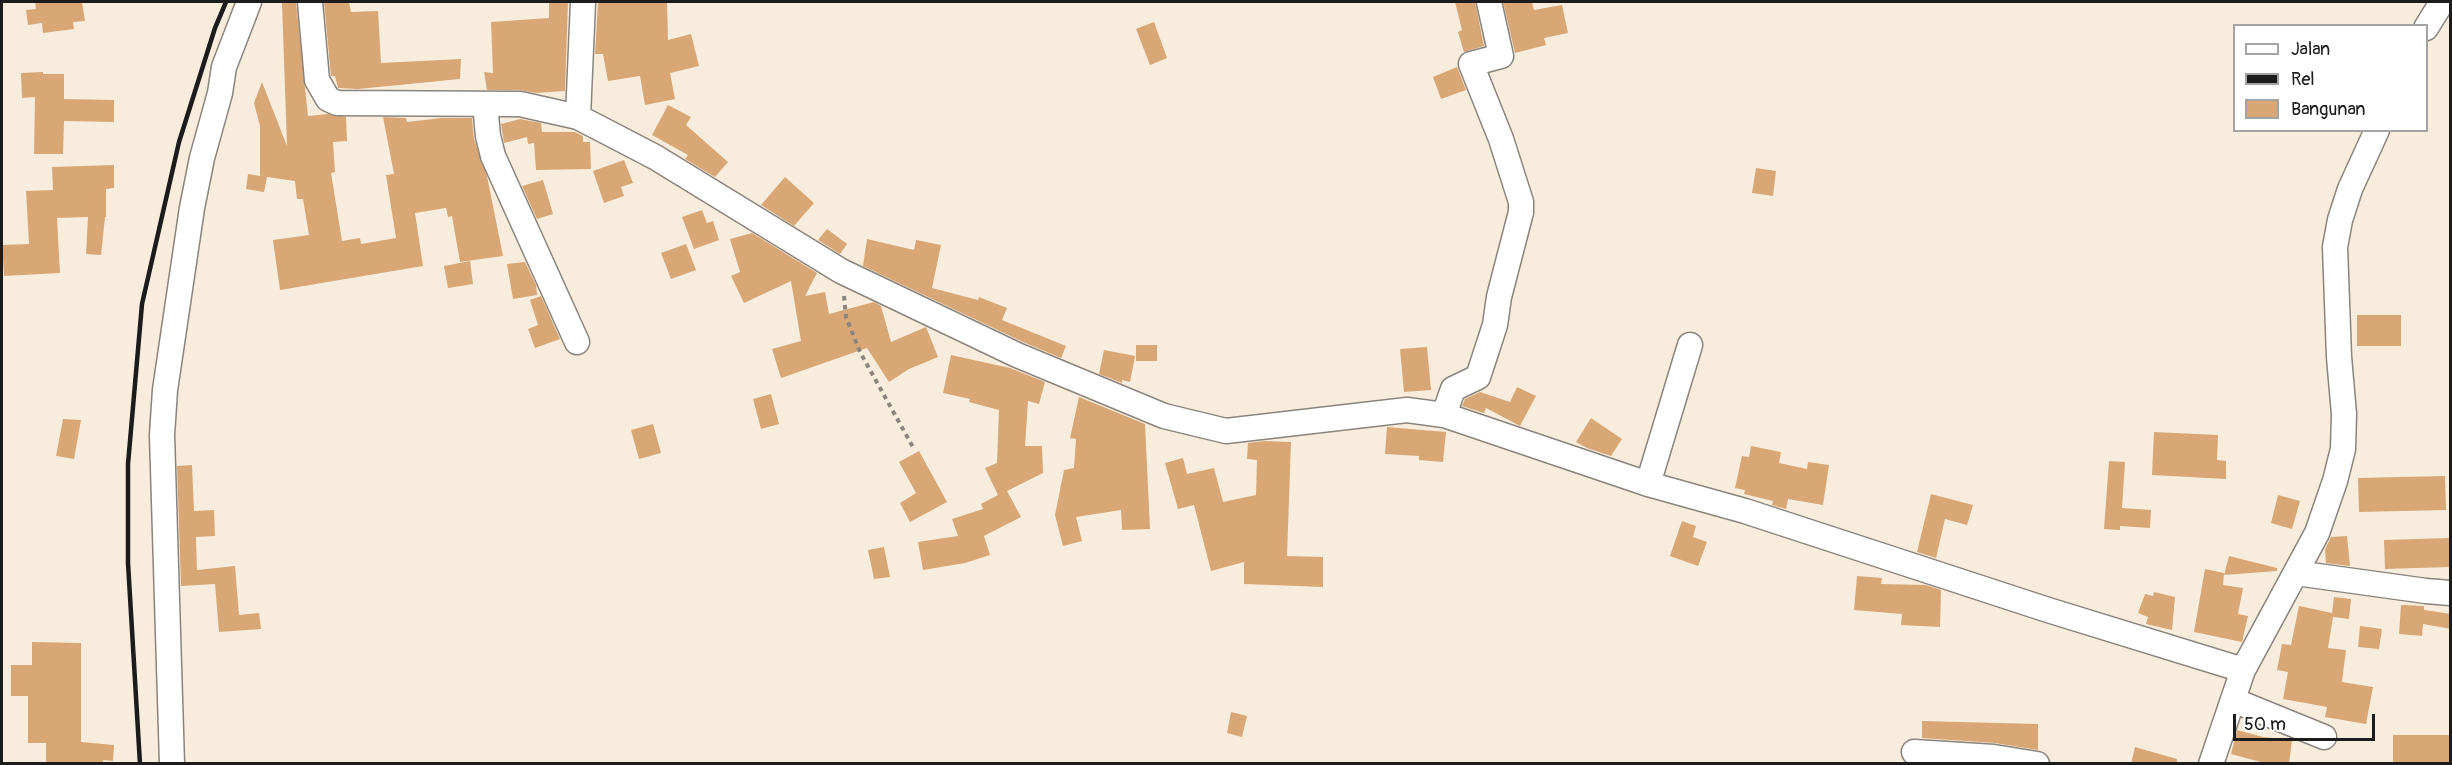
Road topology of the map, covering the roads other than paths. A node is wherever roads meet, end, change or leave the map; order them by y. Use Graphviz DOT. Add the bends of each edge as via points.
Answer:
graph roads {
  1 [pos="249,2"];
  2 [pos="310,2"];
  3 [pos="583,2"];
  4 [pos="1489,2"];
  5 [pos="2442,2"];
  6 [pos="2428,26"];
  7 [pos="485,104"];
  8 [pos="578,117"];
  9 [pos="2376,132"];
  10 [pos="577,342"];
  11 [pos="1690,345"];
  12 [pos="1444,415"];
  13 [pos="1648,484"];
  14 [pos="2296,573"];
  15 [pos="2451,593"];
  16 [pos="2243,670"];
  17 [pos="2233,700"];
  18 [pos="2324,737"];
  19 [pos="1914,752"];
  20 [pos="172,764"];
  21 [pos="2037,764"];
  22 [pos="2211,764"];
  1 -- 20 [label="street" via="224,67 202,158 165,390 162,447"];
  2 -- 7 [label="street" via="317,80 328,99 337,103"];
  3 -- 8 [label="street"];
  4 -- 12 [label="street" via="1501,56 1471,64 1501,139 1521,212 1495,325 1478,377 1453,389"];
  5 -- 6 [label="street"];
  7 -- 8 [label="street" via="520,104"];
  7 -- 10 [label="street" via="493,156"];
  8 -- 12 [label="street" via="654,157 841,271 1017,355 1164,416 1226,432 1407,410"];
  9 -- 14 [label="street" via="2350,189 2335,247 2343,449 2317,533"];
  11 -- 13 [label="street"];
  12 -- 13 [label="street"];
  13 -- 16 [label="street" via="1745,511"];
  14 -- 15 [label="street"];
  14 -- 16 [label="street"];
  16 -- 17 [label="street"];
  17 -- 18 [label="street"];
  17 -- 22 [label="street"];
  19 -- 21 [label="street"];
}
